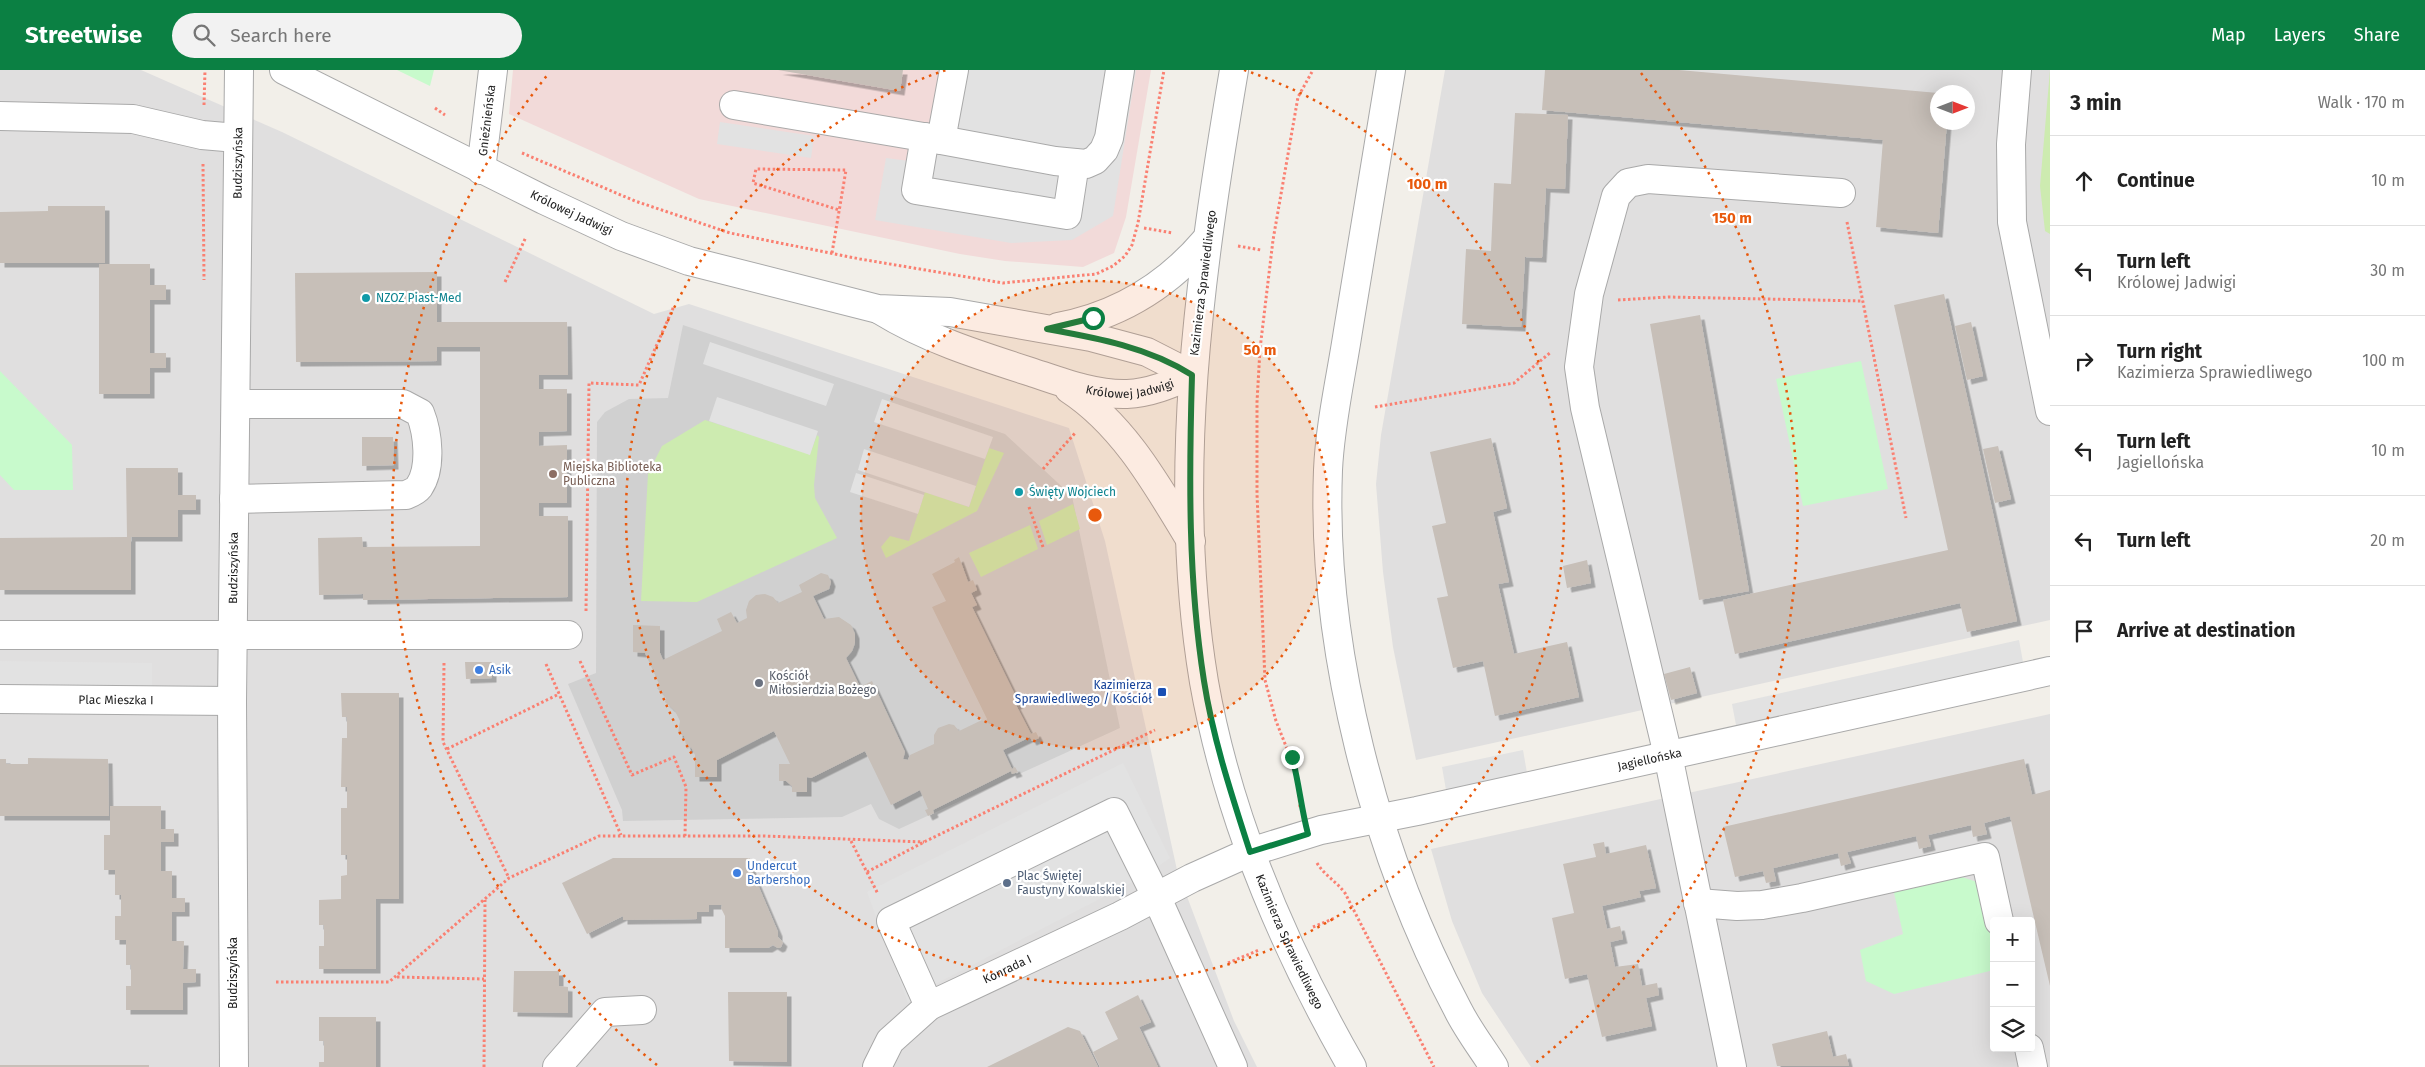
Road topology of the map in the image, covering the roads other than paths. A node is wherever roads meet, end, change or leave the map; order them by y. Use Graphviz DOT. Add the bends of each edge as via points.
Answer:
graph roads {
  1 [pos="239,70"];
  2 [pos="284,70"];
  3 [pos="493,70"];
  4 [pos="954,70"];
  5 [pos="1120,70"];
  6 [pos="1234,70"];
  7 [pos="1391,70"];
  8 [pos="2017,70"];
  9 [pos="734,105"];
  10 [pos="0,116"];
  11 [pos="237,138"];
  12 [pos="933,138"];
  13 [pos="1075,164"];
  14 [pos="481,170"];
  15 [pos="1841,193"];
  16 [pos="1206,240"];
  17 [pos="878,309"];
  18 [pos="1047,329"];
  19 [pos="1192,375"];
  20 [pos="1057,381"];
  21 [pos="237,404"];
  22 [pos="2050,411"];
  23 [pos="234,499"];
  24 [pos="1191,542"];
  25 [pos="0,635"];
  26 [pos="233,635"];
  27 [pos="568,635"];
  28 [pos="2050,671"];
  29 [pos="0,699"];
  30 [pos="232,701"];
  31 [pos="1668,755"];
  32 [pos="1378,820"];
  33 [pos="1250,852"];
  34 [pos="1157,898"];
  35 [pos="1698,903"];
  36 [pos="1998,917"];
  37 [pos="929,1006"];
  38 [pos="642,1010"];
  39 [pos="2030,1052"];
  40 [pos="234,1067"];
  41 [pos="557,1067"];
  42 [pos="877,1067"];
  43 [pos="1233,1067"];
  44 [pos="1352,1067"];
  45 [pos="1494,1067"];
  46 [pos="1732,1067"];
  47 [pos="2033,1067"];
  1 -- 11 [label="street, Budziszyńska"];
  2 -- 14 [label="street, Królowej Jadwigi"];
  3 -- 14 [label="street, Gnieźnieńska"];
  4 -- 12 [label="street"];
  5 -- 13 [label="street" via="1109,138 1104,150 1095,160"];
  6 -- 16 [label="street, Kazimierza Sprawiedliwego"];
  7 -- 32 [label="street" via="1328,468 1328,535 1344,672"];
  8 -- 22 [label="street" via="2011,144 2012,222"];
  9 -- 12 [label="street"];
  10 -- 11 [label="street" via="132,119 202,135"];
  11 -- 21 [label="street, Budziszyńska"];
  12 -- 13 [label="street"];
  12 -- 13 [label="street" via="916,190 1067,215"];
  14 -- 17 [label="street, Królowej Jadwigi" via="621,236 688,261"];
  15 -- 31 [label="street" via="1648,179 1628,183 1616,196 1588,302 1579,367 1585,408"];
  16 -- 18 [label="street" via="1160,285 1132,302 1110,313"];
  16 -- 19 [label="street, Kazimierza Sprawiedliwego"];
  17 -- 18 [label="street, Królowej Jadwigi" via="950,312"];
  17 -- 20 [label="street, Królowej Jadwigi" via="928,337"];
  18 -- 19 [label="street, Królowej Jadwigi" via="1147,352"];
  19 -- 20 [label="street, Królowej Jadwigi" via="1160,388 1126,394"];
  19 -- 24 [label="street, Kazimierza Sprawiedliwego"];
  20 -- 24 [label="street" via="1093,406 1135,453"];
  21 -- 23 [label="street, Budziszyńska"];
  21 -- 23 [label="street" via="403,404 420,413 426,428 426,473 418,488 406,495"];
  23 -- 26 [label="street, Budziszyńska"];
  24 -- 33 [label="street, Kazimierza Sprawiedliwego" via="1204,682 1229,787"];
  25 -- 26 [label="street"];
  26 -- 27 [label="street"];
  26 -- 30 [label="street, Budziszyńska"];
  28 -- 31 [label="street, Jagiellońska"];
  29 -- 30 [label="street, Plac Mieszka I"];
  30 -- 40 [label="street, Budziszyńska"];
  31 -- 32 [label="street, Jagiellońska"];
  31 -- 35 [label="street"];
  32 -- 33 [label="street, Jagiellońska" via="1308,834"];
  32 -- 45 [label="street" via="1414,920 1458,1011"];
  33 -- 34 [label="street, Konrada I"];
  33 -- 44 [label="street, Kazimierza Sprawiedliwego" via="1286,938"];
  34 -- 37 [label="street, Konrada I"];
  34 -- 37 [label="street" via="1114,812 891,922"];
  34 -- 43 [label="street"];
  35 -- 36 [label="street" via="1762,905 1985,857"];
  35 -- 46 [label="street"];
  37 -- 42 [label="street, Konrada I" via="890,1041"];
  38 -- 41 [label="street" via="605,1012"];
  39 -- 47 [label="street"];
}
